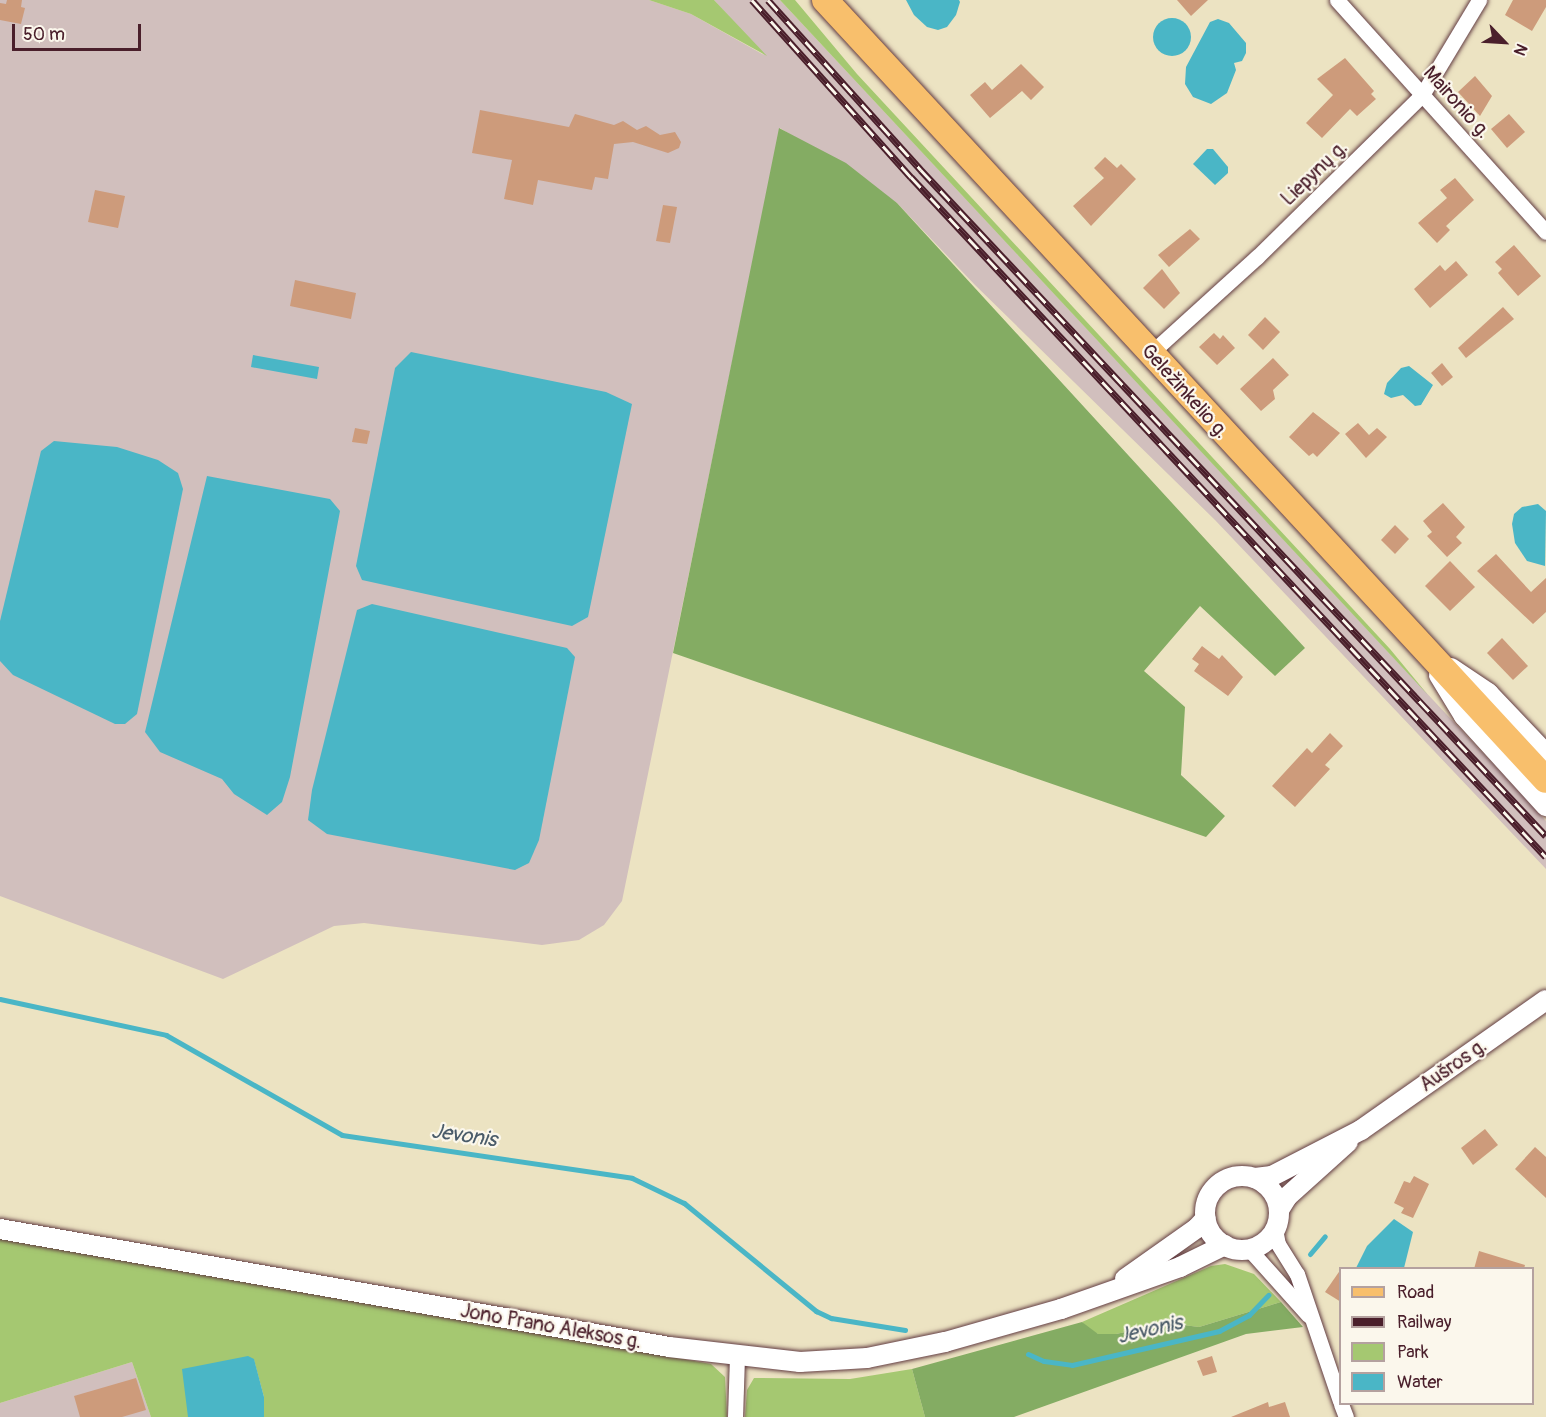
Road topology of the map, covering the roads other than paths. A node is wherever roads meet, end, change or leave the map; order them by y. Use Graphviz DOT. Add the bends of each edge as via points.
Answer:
graph roads {
  1 [pos="825,0"];
  2 [pos="1336,0"];
  3 [pos="1479,0"];
  4 [pos="1422,95"];
  5 [pos="1546,232"];
  6 [pos="1151,353"];
  7 [pos="1424,650"];
  8 [pos="1546,754"];
  9 [pos="1546,780"];
  10 [pos="1546,806"];
  11 [pos="1546,1000"];
  12 [pos="1361,1130"];
  13 [pos="1255,1179"];
  14 [pos="1279,1210"];
  15 [pos="1206,1218"];
  16 [pos="0,1229"];
  17 [pos="1275,1229"];
  18 [pos="1224,1245"];
  19 [pos="1249,1249"];
  20 [pos="1100,1295"];
  21 [pos="1312,1320"];
  22 [pos="737,1357"];
  23 [pos="1339,1396"];
  24 [pos="735,1417"];
  1 -- 6 [label="main road, Geležinkelio g."];
  2 -- 4 [label="street, Maironio g."];
  3 -- 4 [label="street, Liepynų g."];
  4 -- 5 [label="street, Maironio g."];
  4 -- 6 [label="street, Liepynų g." via="1257,257"];
  6 -- 7 [label="main road, Geležinkelio g."];
  7 -- 8 [label="street" via="1488,693"];
  7 -- 9 [label="main road, Geležinkelio g."];
  7 -- 10 [label="street" via="1464,716"];
  11 -- 12 [label="street, Aušros g."];
  12 -- 13 [label="street, Aušros g." via="1272,1176"];
  12 -- 14 [label="street, Aušros g." via="1287,1197"];
  13 -- 14 [label="street" via="1272,1191"];
  13 -- 15 [label="street" via="1234,1177 1217,1186 1208,1201"];
  14 -- 17 [label="street"];
  15 -- 18 [label="street" via="1212,1234"];
  15 -- 20 [label="street, Jono Prano Aleksos g." via="1167,1251"];
  16 -- 22 [label="street, Jono Prano Aleksos g."];
  17 -- 19 [label="street" via="1264,1242"];
  17 -- 21 [label="street"];
  18 -- 19 [label="street"];
  18 -- 20 [label="street, Jono Prano Aleksos g." via="1180,1267"];
  19 -- 21 [label="street"];
  20 -- 22 [label="street, Jono Prano Aleksos g." via="901,1352 800,1362"];
  21 -- 23 [label="street"];
  22 -- 24 [label="street"];
}
